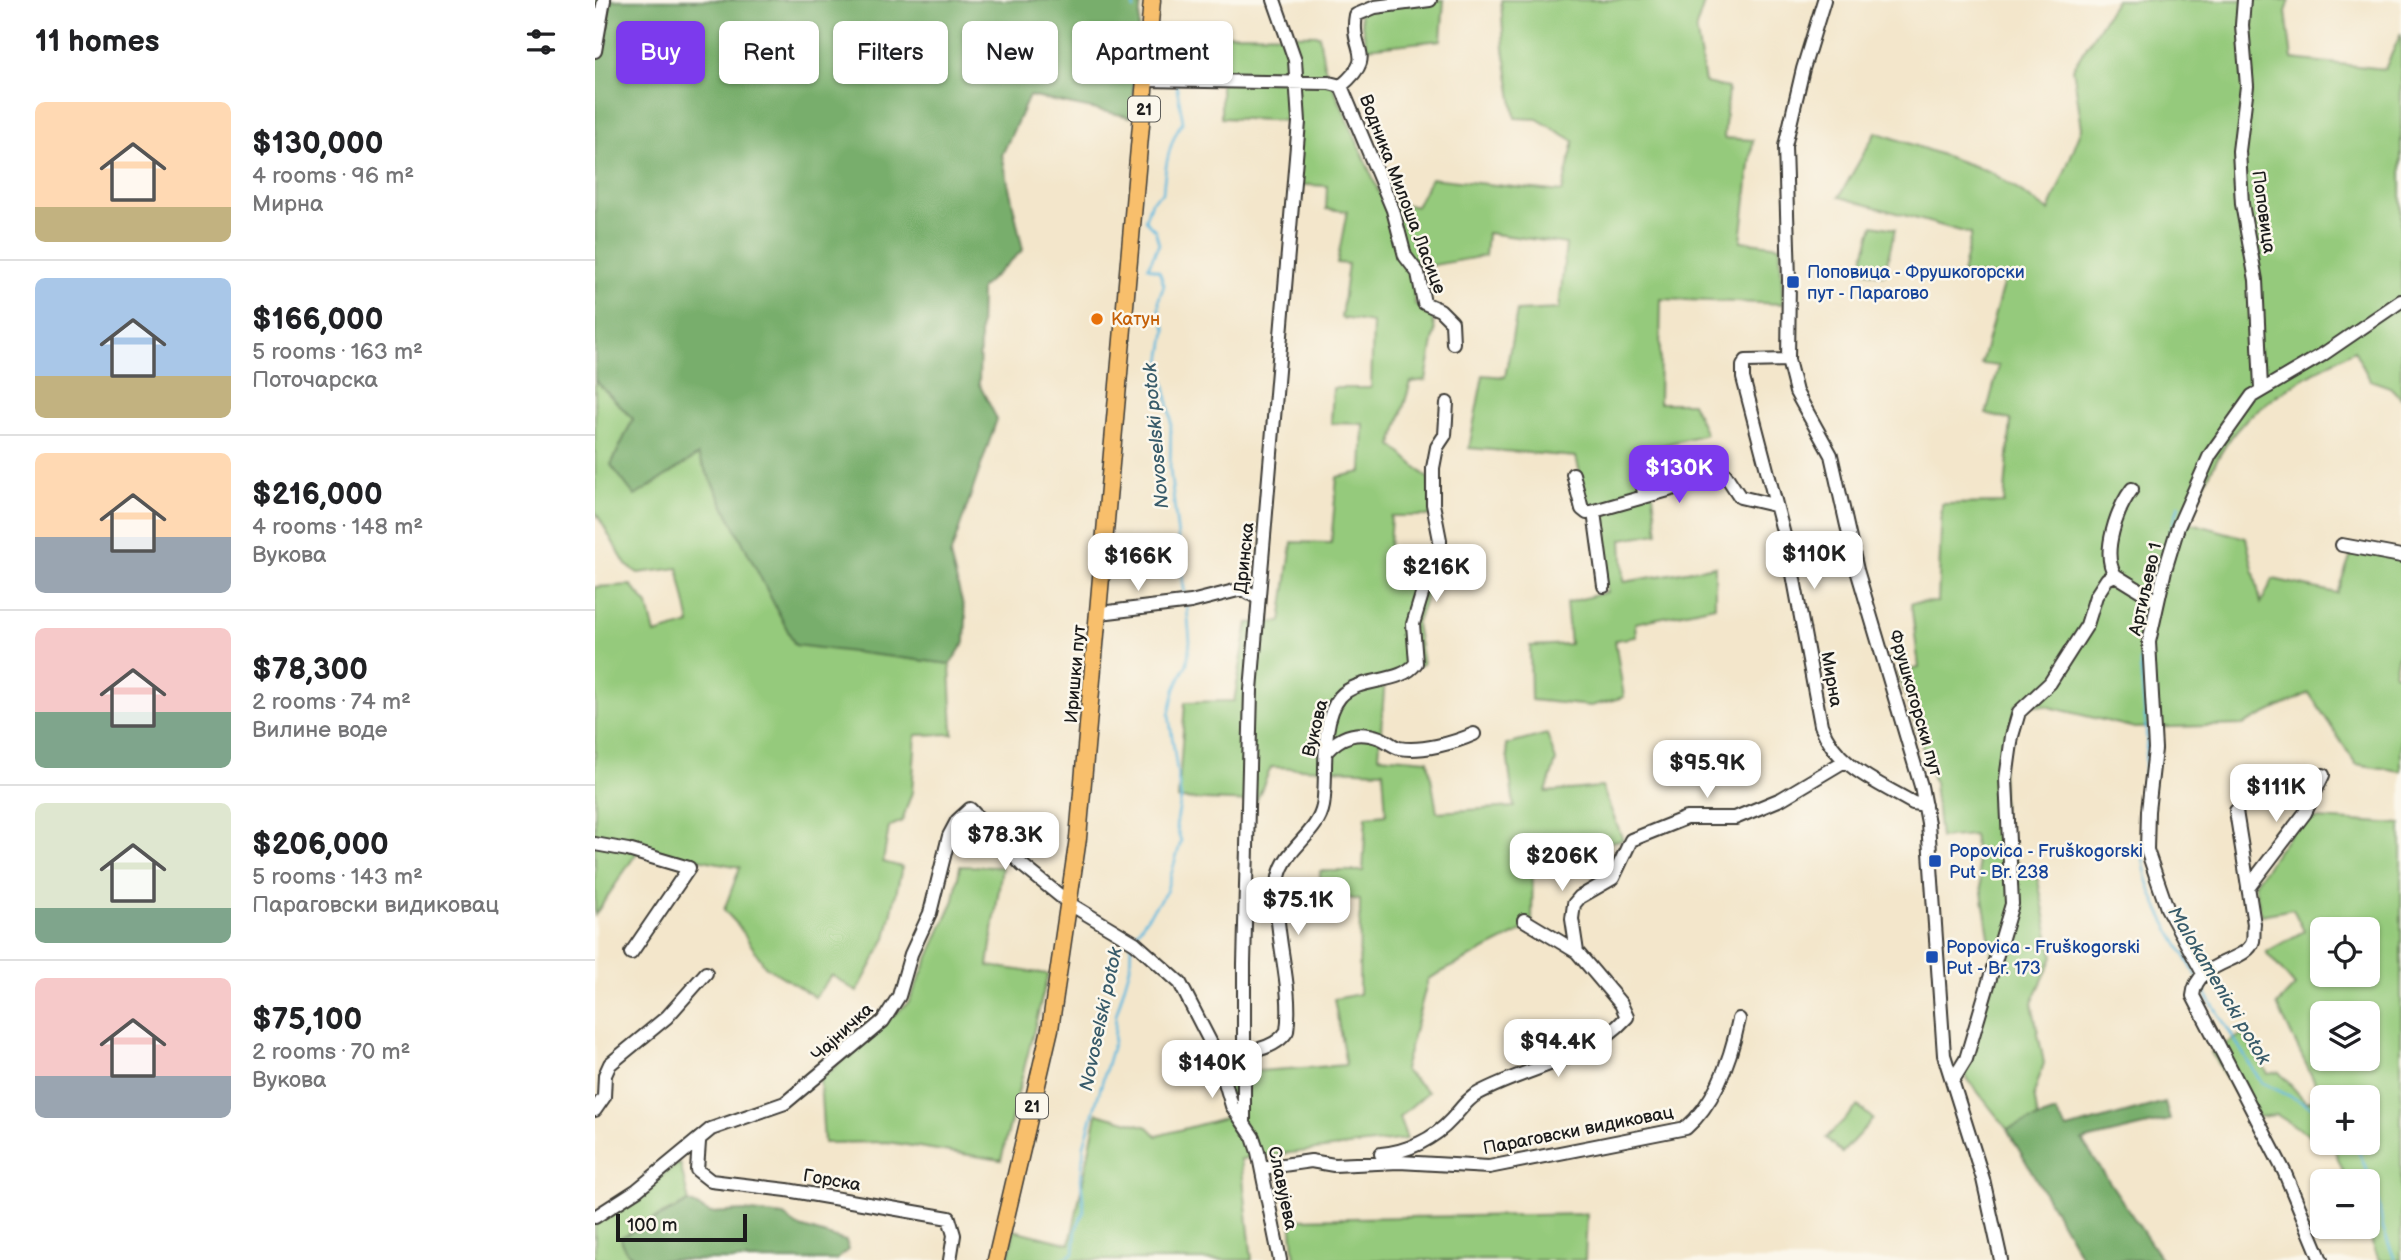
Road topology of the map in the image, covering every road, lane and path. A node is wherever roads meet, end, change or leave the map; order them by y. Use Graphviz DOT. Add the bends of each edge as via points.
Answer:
graph roads {
  1 [pos="604,0"];
  2 [pos="1152,0"];
  3 [pos="1274,0"];
  4 [pos="1430,0"];
  5 [pos="1824,0"];
  6 [pos="2244,0"];
  7 [pos="1150,21"];
  8 [pos="595,51"];
  9 [pos="1233,82"];
  10 [pos="1298,83"];
  11 [pos="1146,84"];
  12 [pos="1342,86"];
  13 [pos="2401,301"];
  14 [pos="1453,343"];
  15 [pos="1788,360"];
  16 [pos="2261,388"];
  17 [pos="1447,403"];
  18 [pos="1641,471"];
  19 [pos="1573,474"];
  20 [pos="2131,489"];
  21 [pos="1644,498"];
  22 [pos="1774,505"];
  23 [pos="1594,512"];
  24 [pos="2342,545"];
  25 [pos="2401,556"];
  26 [pos="1259,575"];
  27 [pos="2115,575"];
  28 [pos="1604,586"];
  29 [pos="1242,589"];
  30 [pos="1258,598"];
  31 [pos="2157,601"];
  32 [pos="1100,613"];
  33 [pos="1474,734"];
  34 [pos="1324,755"];
  35 [pos="1843,762"];
  36 [pos="2323,775"];
  37 [pos="1925,805"];
  38 [pos="970,809"];
  39 [pos="2236,811"];
  40 [pos="595,844"];
  41 [pos="2248,888"];
  42 [pos="1070,904"];
  43 [pos="1524,920"];
  44 [pos="1577,952"];
  45 [pos="631,953"];
  46 [pos="706,973"];
  47 [pos="2204,975"];
  48 [pos="1739,1019"];
  49 [pos="1245,1052"];
  50 [pos="1217,1055"];
  51 [pos="1953,1080"];
  52 [pos="595,1110"];
  53 [pos="1244,1124"];
  54 [pos="699,1142"];
  55 [pos="1311,1161"];
  56 [pos="1262,1168"];
  57 [pos="595,1217"];
  58 [pos="950,1260"];
  59 [pos="996,1260"];
  60 [pos="1280,1260"];
  61 [pos="2001,1260"];
  62 [pos="2321,1260"];
  1 -- 8 [label="street"];
  2 -- 7 [label="main road, Иришки пут / 21"];
  3 -- 10 [label="street, Дринска" via="1289,38"];
  4 -- 12 [label="street" via="1375,7 1356,15 1362,64"];
  5 -- 15 [label="street, Фрушкогорски пут" via="1785,146"];
  6 -- 16 [label="street, Поповица" via="2247,86 2239,151 2242,204 2256,280"];
  9 -- 10 [label="street"];
  10 -- 12 [label="street"];
  10 -- 26 [label="street, Дринска" via="1300,122"];
  11 -- 32 [label="main road, Иришки пут / 21"];
  12 -- 14 [label="street, Водника Милоша Ласице" via="1393,210 1405,256 1418,273 1424,303 1452,322"];
  13 -- 16 [label="street, Артиљево 1" via="2322,355"];
  15 -- 22 [label="street, Мирна" via="1751,359 1742,366"];
  15 -- 37 [label="street, Фрушкогорски пут" via="1796,392 1831,455 1857,570"];
  16 -- 31 [label="street, Артиљево 1" via="2234,416 2193,488"];
  17 -- 34 [label="street, Вукова" via="1445,435 1433,468 1440,564 1416,611 1416,663 1344,693 1335,706"];
  18 -- 21 [label="street"];
  19 -- 23 [label="street" via="1582,509"];
  20 -- 27 [label="street" via="2115,526 2109,558"];
  21 -- 22 [label="street" via="1725,474 1740,497"];
  21 -- 23 [label="street"];
  22 -- 35 [label="street, Мирна" via="1790,558 1821,725 1828,744"];
  23 -- 28 [label="street"];
  24 -- 25 [label="street"];
  26 -- 29 [label="street"];
  26 -- 30 [label="street, Дринска"];
  27 -- 31 [label="street"];
  27 -- 51 [label="street" via="2096,596 2087,625 2050,682 2019,712 2006,779 2012,904 1966,1059"];
  29 -- 30 [label="street"];
  29 -- 32 [label="street" via="1185,603"];
  30 -- 49 [label="street, Дринска" via="1247,771"];
  31 -- 47 [label="street, Артиљево 1" via="2149,642 2155,749 2147,850 2167,908"];
  32 -- 42 [label="main road, Иришки пут / 21"];
  33 -- 34 [label="street" via="1398,748 1380,738 1342,736"];
  34 -- 49 [label="street, Вукова" via="1323,806 1318,821 1290,853 1279,879 1287,1031 1272,1045"];
  35 -- 37 [label="street, Мирна" via="1913,803"];
  35 -- 44 [label="street" via="1781,799 1735,818 1686,818 1631,840 1613,878 1574,904"];
  36 -- 41 [label="street" via="2305,813"];
  37 -- 51 [label="street, Фрушкогорски пут" via="1942,1037"];
  38 -- 42 [label="street, Славујева" via="1001,846"];
  38 -- 54 [label="street, Чајничка" via="949,836 930,913 899,996 883,1021 785,1103 711,1129"];
  39 -- 41 [label="street"];
  40 -- 45 [label="street" via="689,868"];
  41 -- 47 [label="street" via="2253,942"];
  42 -- 50 [label="street, Славујева" via="1135,943 1180,983"];
  42 -- 59 [label="main road, Иришки пут / 21" via="1050,1029"];
  43 -- 44 [label="street, Параговски видиковац"];
  44 -- 55 [label="street, Параговски видиковац" via="1626,1011 1626,1017 1604,1039 1590,1049 1476,1093 1450,1122 1412,1148"];
  46 -- 52 [label="street" via="667,1017 611,1064 605,1075 604,1097"];
  47 -- 62 [label="street" via="2194,988 2194,999 2284,1171"];
  48 -- 55 [label="street, Параговски видиковац" via="1722,1077 1686,1128 1489,1167"];
  49 -- 50 [label="street, Вукова"];
  49 -- 53 [label="street, Дринска"];
  50 -- 53 [label="street, Славујева" via="1231,1106"];
  51 -- 61 [label="street, Фрушкогорски пут"];
  53 -- 56 [label="street, Славујева"];
  54 -- 57 [label="street, Чајничка"];
  54 -- 58 [label="street, Горска" via="697,1170 711,1181 949,1218 954,1234"];
  55 -- 56 [label="street, Параговски видиковац"];
  56 -- 60 [label="street, Славујева"];
}
